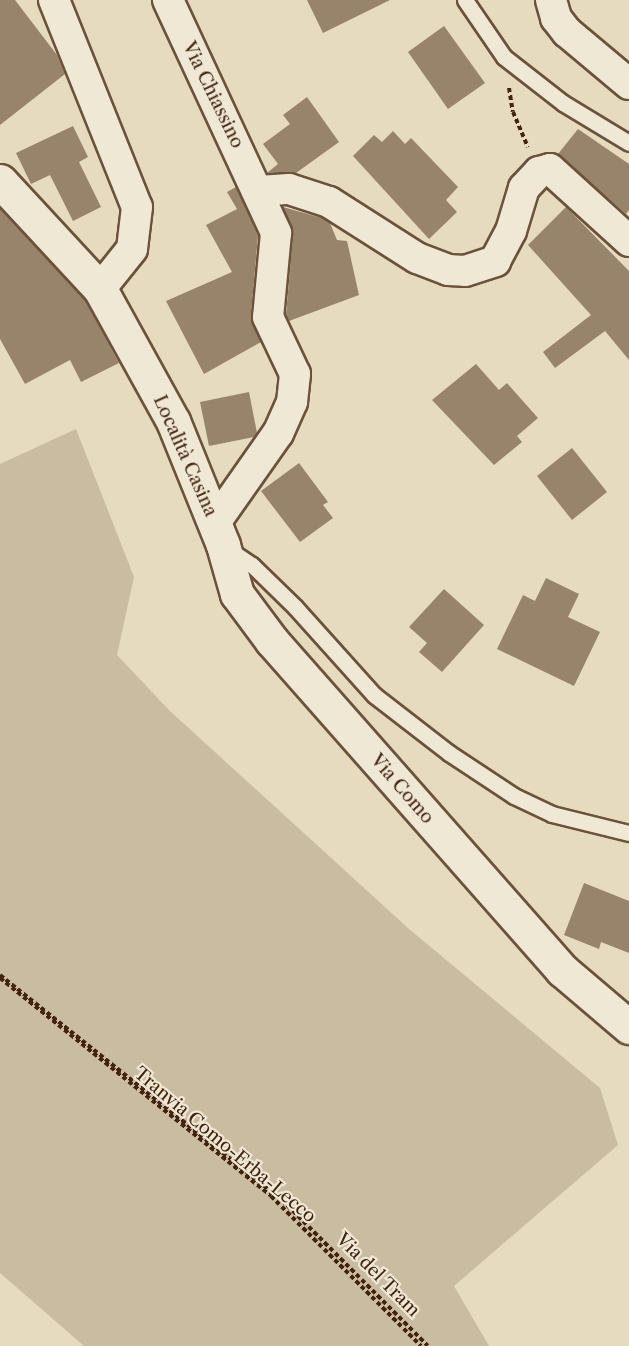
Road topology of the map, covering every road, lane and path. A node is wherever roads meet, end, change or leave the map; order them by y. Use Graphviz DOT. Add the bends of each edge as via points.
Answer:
graph roads {
  1 [pos="54,0"];
  2 [pos="168,0"];
  3 [pos="465,0"];
  4 [pos="551,0"];
  5 [pos="504,57"];
  6 [pos="629,84"];
  7 [pos="629,144"];
  8 [pos="539,172"];
  9 [pos="0,181"];
  10 [pos="259,190"];
  11 [pos="629,241"];
  12 [pos="100,289"];
  13 [pos="218,535"];
  14 [pos="629,833"];
  15 [pos="0,976"];
  16 [pos="629,1027"];
  17 [pos="421,1346"];
  18 [pos="428,1346"];
  1 -- 12 [label="street" via="137,207 132,249"];
  2 -- 10 [label="street, Via Chiassino"];
  3 -- 5 [label="lane"];
  4 -- 6 [label="street" via="556,18 567,32"];
  5 -- 7 [label="lane" via="563,103"];
  5 -- 8 [label="path" via="513,112"];
  8 -- 10 [label="street" via="519,198 511,231 495,261 465,271 448,270 417,258 329,202 289,189"];
  8 -- 11 [label="street" via="550,169"];
  9 -- 12 [label="street, Località Casina"];
  10 -- 13 [label="street, Località Casina" via="276,233 268,317 295,374 292,402"];
  12 -- 13 [label="street, Località Casina" via="173,421"];
  13 -- 14 [label="lane" via="295,607 374,695 449,753 514,796 552,814"];
  13 -- 16 [label="street, Via Como" via="237,594 272,641 561,970"];
  15 -- 17 [label="path, Tranvia Como-Erba-Lecco" via="271,1196"];
  15 -- 18 [label="path, Via del Tram" via="282,1200"];
}
